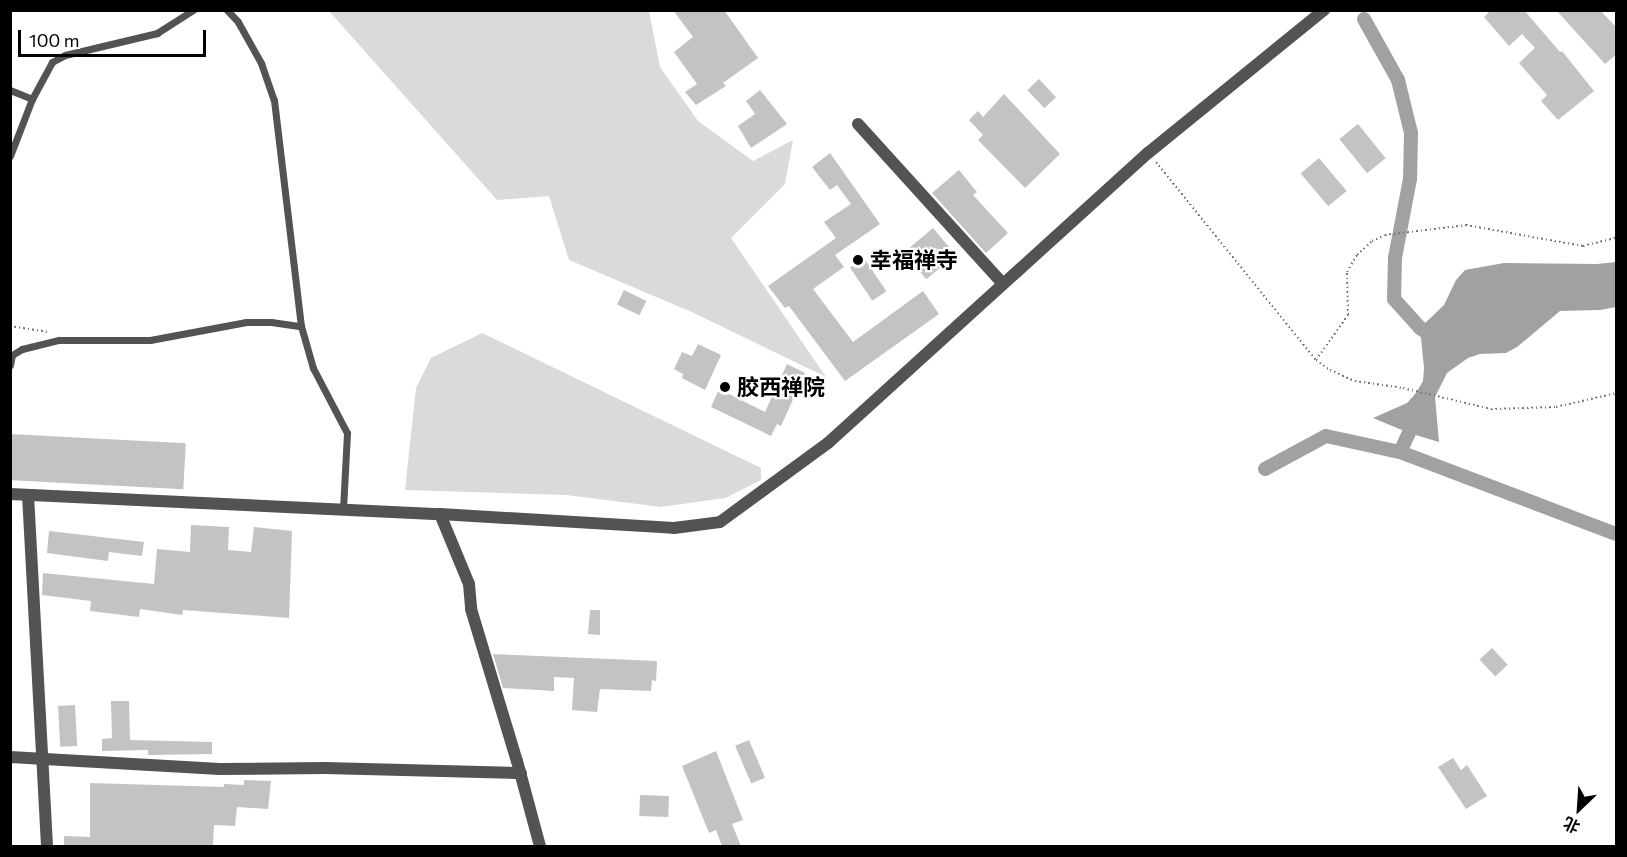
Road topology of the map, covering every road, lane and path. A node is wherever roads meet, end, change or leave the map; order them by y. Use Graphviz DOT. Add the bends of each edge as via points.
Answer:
graph roads {
  1 [pos="193,10"];
  2 [pos="227,10"];
  3 [pos="1324,10"];
  4 [pos="10,90"];
  5 [pos="32,99"];
  6 [pos="858,124"];
  7 [pos="1148,153"];
  8 [pos="10,156"];
  9 [pos="1617,238"];
  10 [pos="1002,283"];
  11 [pos="10,326"];
  12 [pos="301,326"];
  13 [pos="59,340"];
  14 [pos="1316,360"];
  15 [pos="10,365"];
  16 [pos="1617,393"];
  17 [pos="10,494"];
  18 [pos="28,495"];
  19 [pos="343,510"];
  20 [pos="440,514"];
  21 [pos="10,757"];
  22 [pos="42,757"];
  23 [pos="521,773"];
  24 [pos="47,846"];
  25 [pos="540,846"];
  1 -- 5 [label="lane" via="157,33 65,55 52,62"];
  2 -- 12 [label="lane" via="261,63 274,100"];
  3 -- 7 [label="street"];
  4 -- 5 [label="lane"];
  5 -- 8 [label="lane"];
  6 -- 10 [label="street"];
  7 -- 10 [label="street"];
  7 -- 14 [label="path"];
  9 -- 14 [label="path" via="1583,246 1466,225 1416,229 1372,241 1347,272 1348,315"];
  10 -- 20 [label="street" via="828,443 720,522 674,528"];
  11 -- 13 [label="path" via="52,332"];
  12 -- 13 [label="lane" via="246,322 150,340"];
  12 -- 19 [label="lane" via="313,368 347,432"];
  13 -- 15 [label="lane" via="22,349 12,355"];
  14 -- 16 [label="path" via="1355,381 1491,409 1556,407"];
  17 -- 18 [label="street"];
  18 -- 19 [label="street"];
  18 -- 22 [label="street"];
  19 -- 20 [label="street"];
  20 -- 23 [label="street" via="469,584 471,609"];
  21 -- 22 [label="street"];
  22 -- 23 [label="street" via="220,770 325,768"];
  22 -- 24 [label="street"];
  23 -- 25 [label="street"];
}
